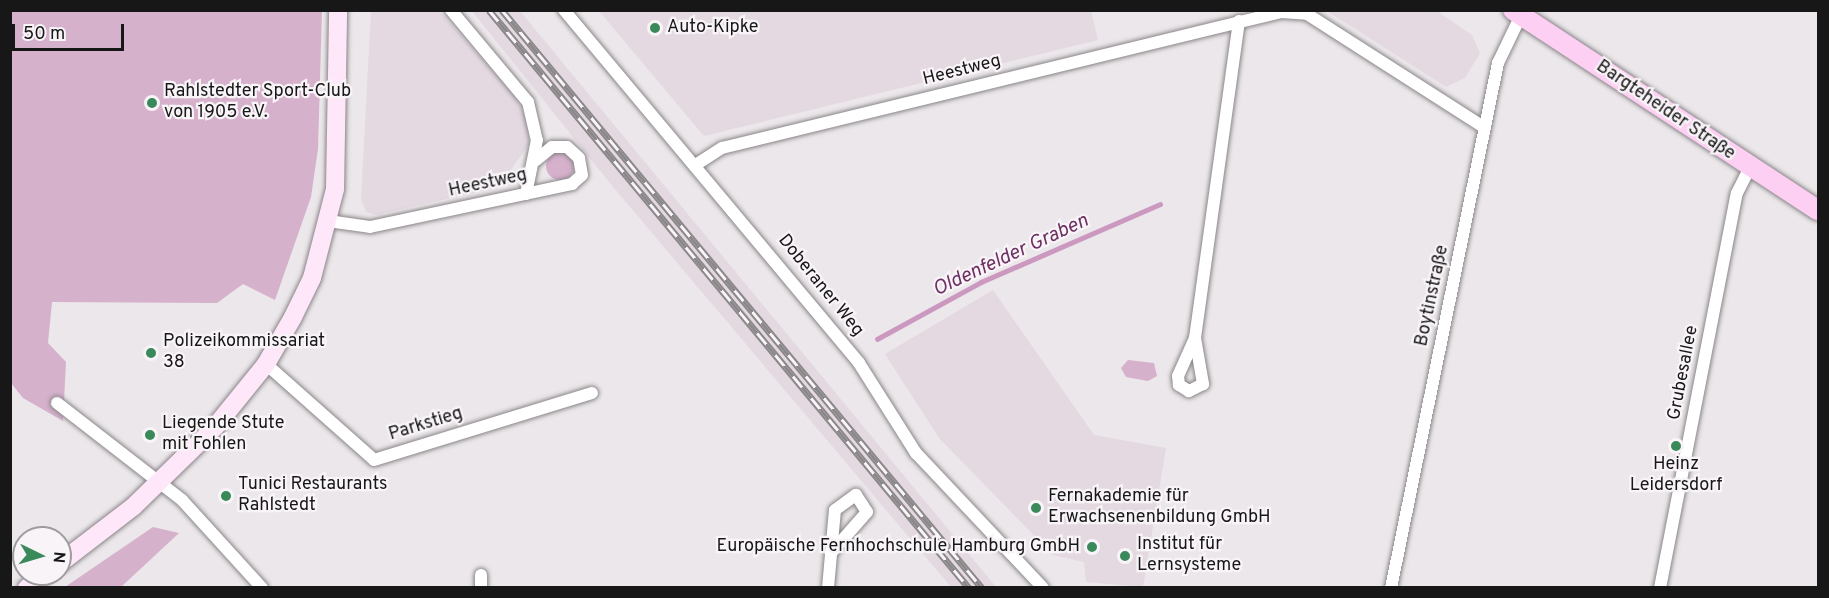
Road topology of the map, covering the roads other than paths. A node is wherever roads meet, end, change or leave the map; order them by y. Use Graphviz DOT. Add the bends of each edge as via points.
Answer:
graph roads {
  1 [pos="338,10"];
  2 [pos="451,10"];
  3 [pos="564,10"];
  4 [pos="1519,12"];
  5 [pos="1239,21"];
  6 [pos="1485,128"];
  7 [pos="536,160"];
  8 [pos="697,164"];
  9 [pos="1750,168"];
  10 [pos="525,194"];
  11 [pos="1818,210"];
  12 [pos="328,221"];
  13 [pos="1195,338"];
  14 [pos="266,364"];
  15 [pos="592,393"];
  16 [pos="57,403"];
  17 [pos="161,481"];
  18 [pos="72,553"];
  19 [pos="831,553"];
  20 [pos="262,588"];
  21 [pos="828,588"];
  22 [pos="1043,588"];
  23 [pos="1391,588"];
  24 [pos="1660,588"];
  1 -- 12 [label="main road" via="338,160"];
  2 -- 7 [label="street" via="528,102 536,124"];
  3 -- 8 [label="street, Doberaner Weg"];
  4 -- 6 [label="street, Boytinstraße" via="1498,63"];
  4 -- 9 [label="main road, Bargteheider Straße"];
  5 -- 6 [label="street, Heestweg" via="1281,12 1307,14"];
  5 -- 8 [label="street, Heestweg" via="722,148"];
  5 -- 13 [label="street"];
  6 -- 23 [label="street, Boytinstraße"];
  7 -- 10 [label="street"];
  7 -- 10 [label="street, Heestweg" via="546,150 563,146 579,158 582,175 572,184"];
  8 -- 22 [label="street, Doberaner Weg" via="859,363 916,453"];
  9 -- 11 [label="main road, Bargteheider Straße"];
  9 -- 24 [label="street, Grubesallee" via="1737,193"];
  10 -- 12 [label="street, Heestweg" via="370,227"];
  12 -- 14 [label="main road" via="312,278"];
  14 -- 15 [label="street, Parkstieg" via="374,460"];
  14 -- 17 [label="main road" via="238,402"];
  16 -- 17 [label="street"];
  17 -- 18 [label="main road"];
  17 -- 20 [label="street"];
  19 -- 21 [label="street"];
}
